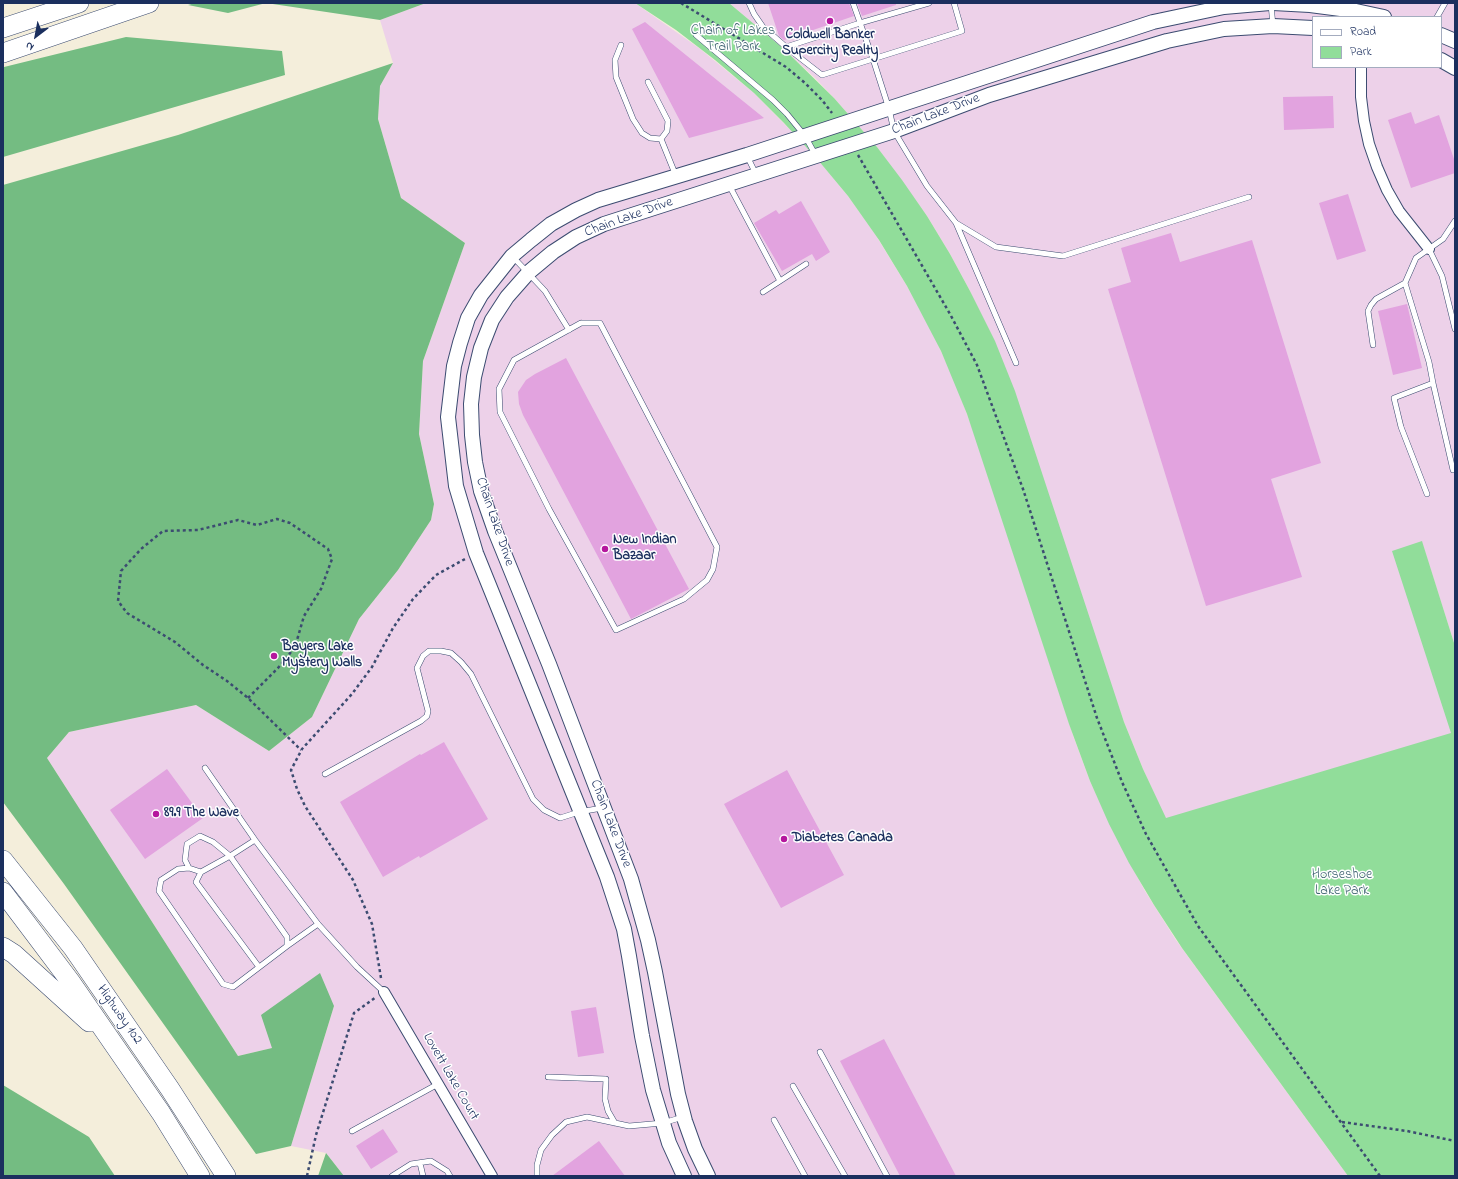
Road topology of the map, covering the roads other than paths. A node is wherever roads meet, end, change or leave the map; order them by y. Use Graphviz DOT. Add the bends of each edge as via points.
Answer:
graph roads {
  1 [pos="79,3"];
  2 [pos="149,3"];
  3 [pos="749,3"];
  4 [pos="853,3"];
  5 [pos="929,3"];
  6 [pos="954,3"];
  7 [pos="1271,3"];
  8 [pos="1445,3"];
  9 [pos="120,12"];
  10 [pos="1367,15"];
  11 [pos="1438,16"];
  12 [pos="26,20"];
  13 [pos="860,23"];
  14 [pos="3,24"];
  15 [pos="1273,26"];
  16 [pos="3,28"];
  17 [pos="1312,28"];
  18 [pos="696,35"];
  19 [pos="1442,35"];
  20 [pos="1455,41"];
  21 [pos="621,45"];
  22 [pos="786,47"];
  23 [pos="3,53"];
  24 [pos="873,59"];
  25 [pos="1442,61"];
  26 [pos="3,64"];
  27 [pos="1361,68"];
  28 [pos="1455,68"];
  29 [pos="648,82"];
  30 [pos="889,109"];
  31 [pos="894,131"];
  32 [pos="805,136"];
  33 [pos="661,139"];
  34 [pos="747,155"];
  35 [pos="816,155"];
  36 [pos="756,175"];
  37 [pos="676,177"];
  38 [pos="728,184"];
  39 [pos="1249,197"];
  40 [pos="1455,221"];
  41 [pos="956,223"];
  42 [pos="1429,249"];
  43 [pos="512,256"];
  44 [pos="806,264"];
  45 [pos="529,272"];
  46 [pos="780,280"];
  47 [pos="1405,283"];
  48 [pos="763,292"];
  49 [pos="1455,329"];
  50 [pos="569,330"];
  51 [pos="1373,345"];
  52 [pos="1016,362"];
  53 [pos="1433,383"];
  54 [pos="1453,470"];
  55 [pos="1427,494"];
  56 [pos="205,768"];
  57 [pos="325,774"];
  58 [pos="603,808"];
  59 [pos="579,812"];
  60 [pos="255,840"];
  61 [pos="3,855"];
  62 [pos="230,856"];
  63 [pos="3,860"];
  64 [pos="189,868"];
  65 [pos="201,872"];
  66 [pos="22,884"];
  67 [pos="3,892"];
  68 [pos="318,924"];
  69 [pos="3,946"];
  70 [pos="287,946"];
  71 [pos="259,968"];
  72 [pos="384,992"];
  73 [pos="112,1043"];
  74 [pos="820,1052"];
  75 [pos="548,1077"];
  76 [pos="438,1084"];
  77 [pos="793,1086"];
  78 [pos="684,1117"];
  79 [pos="774,1120"];
  80 [pos="615,1123"];
  81 [pos="663,1123"];
  82 [pos="352,1131"];
  83 [pos="420,1163"];
  84 [pos="200,1176"];
  85 [pos="226,1176"];
  86 [pos="392,1176"];
  87 [pos="423,1176"];
  88 [pos="450,1176"];
  89 [pos="492,1176"];
  90 [pos="537,1176"];
  91 [pos="684,1176"];
  92 [pos="708,1176"];
  93 [pos="805,1176"];
  94 [pos="845,1176"];
  95 [pos="888,1176"];
  1 -- 12 [label="highway"];
  2 -- 9 [label="highway"];
  3 -- 22 [label="lane" via="763,27"];
  4 -- 13 [label="lane"];
  5 -- 13 [label="lane"];
  6 -- 24 [label="lane" via="962,31"];
  7 -- 10 [label="street, Chain Lake Drive" via="1310,5"];
  7 -- 15 [label="lane"];
  7 -- 30 [label="street, Chain Lake Drive" via="1224,7 1153,22"];
  8 -- 11 [label="lane"];
  9 -- 23 [label="highway"];
  9 -- 26 [label="highway"];
  12 -- 14 [label="highway"];
  12 -- 16 [label="highway"];
  13 -- 22 [label="lane"];
  13 -- 24 [label="lane"];
  15 -- 17 [label="street, Chain Lake Drive"];
  15 -- 31 [label="street, Chain Lake Drive" via="1224,30 1167,41 989,95"];
  18 -- 32 [label="lane" via="773,100"];
  19 -- 20 [label="street"];
  21 -- 33 [label="lane" via="615,60 616,77 633,119 642,133 650,138"];
  22 -- 24 [label="lane" via="822,74"];
  24 -- 30 [label="lane"];
  25 -- 28 [label="street"];
  27 -- 42 [label="street" via="1364,121 1377,167 1386,190 1399,211"];
  29 -- 33 [label="lane" via="668,121 667,131"];
  30 -- 31 [label="lane"];
  30 -- 32 [label="street, Chain Lake Drive"];
  31 -- 35 [label="street, Chain Lake Drive"];
  31 -- 41 [label="lane" via="927,186"];
  32 -- 34 [label="street, Chain Lake Drive"];
  32 -- 35 [label="lane"];
  33 -- 37 [label="lane"];
  34 -- 36 [label="lane"];
  34 -- 37 [label="street, Chain Lake Drive"];
  35 -- 36 [label="street, Chain Lake Drive"];
  36 -- 38 [label="street, Chain Lake Drive"];
  37 -- 43 [label="street, Chain Lake Drive" via="598,200 576,210 551,224"];
  38 -- 45 [label="street, Chain Lake Drive" via="604,224 576,237"];
  38 -- 46 [label="lane"];
  39 -- 41 [label="lane" via="1063,256 996,247"];
  40 -- 42 [label="lane" via="1444,239"];
  41 -- 52 [label="lane"];
  42 -- 47 [label="lane" via="1416,258"];
  42 -- 49 [label="lane" via="1442,276"];
  43 -- 45 [label="lane"];
  43 -- 59 [label="street, Chain Lake Drive" via="481,295 468,318 454,366 448,417 456,486 476,553"];
  44 -- 46 [label="lane"];
  45 -- 50 [label="lane" via="545,291"];
  45 -- 58 [label="street, Chain Lake Drive" via="507,297 492,320 482,348 470,404 475,462 490,520 549,664"];
  46 -- 48 [label="lane"];
  47 -- 51 [label="lane" via="1376,299 1371,305 1368,311"];
  47 -- 53 [label="lane"];
  50 -- 50 [label="lane" via="581,323 600,323 717,547 708,580 684,599 616,630 549,509 500,412 499,389 514,360"];
  53 -- 54 [label="lane"];
  53 -- 55 [label="lane" via="1394,398 1401,427"];
  56 -- 60 [label="lane"];
  57 -- 59 [label="lane" via="427,716 417,668 429,650 441,651 450,653 471,674 533,799 544,810 560,818"];
  58 -- 59 [label="lane"];
  58 -- 78 [label="street, Chain Lake Drive" via="630,879 648,940"];
  59 -- 81 [label="street, Chain Lake Drive" via="607,877 624,929 642,1036"];
  60 -- 62 [label="lane"];
  60 -- 68 [label="lane"];
  61 -- 66 [label="highway"];
  62 -- 64 [label="lane" via="213,842 200,836 187,844 185,860"];
  62 -- 65 [label="lane"];
  62 -- 70 [label="lane" via="288,937"];
  63 -- 66 [label="highway, Highway 102"];
  64 -- 65 [label="lane"];
  64 -- 71 [label="lane" via="178,869 161,880 160,891 223,984 233,987"];
  65 -- 71 [label="lane" via="196,882"];
  66 -- 85 [label="highway, Highway 102" via="73,948 170,1088"];
  67 -- 73 [label="highway, Highway 102"];
  68 -- 70 [label="lane"];
  68 -- 72 [label="lane" via="357,968"];
  69 -- 73 [label="highway"];
  70 -- 71 [label="lane"];
  72 -- 76 [label="street, Lovett Lake Court"];
  73 -- 84 [label="highway, Highway 102"];
  74 -- 95 [label="lane"];
  75 -- 80 [label="lane" via="606,1079 605,1100"];
  76 -- 82 [label="lane"];
  76 -- 89 [label="street, Lovett Lake Court"];
  77 -- 94 [label="lane"];
  78 -- 81 [label="lane"];
  78 -- 92 [label="street, Chain Lake Drive"];
  79 -- 93 [label="lane"];
  80 -- 81 [label="lane" via="630,1126"];
  80 -- 90 [label="lane" via="587,1117 566,1122 541,1150"];
  81 -- 91 [label="street, Chain Lake Drive"];
  83 -- 86 [label="lane" via="411,1164"];
  83 -- 87 [label="lane"];
  83 -- 88 [label="lane" via="431,1161 447,1171"];
}
